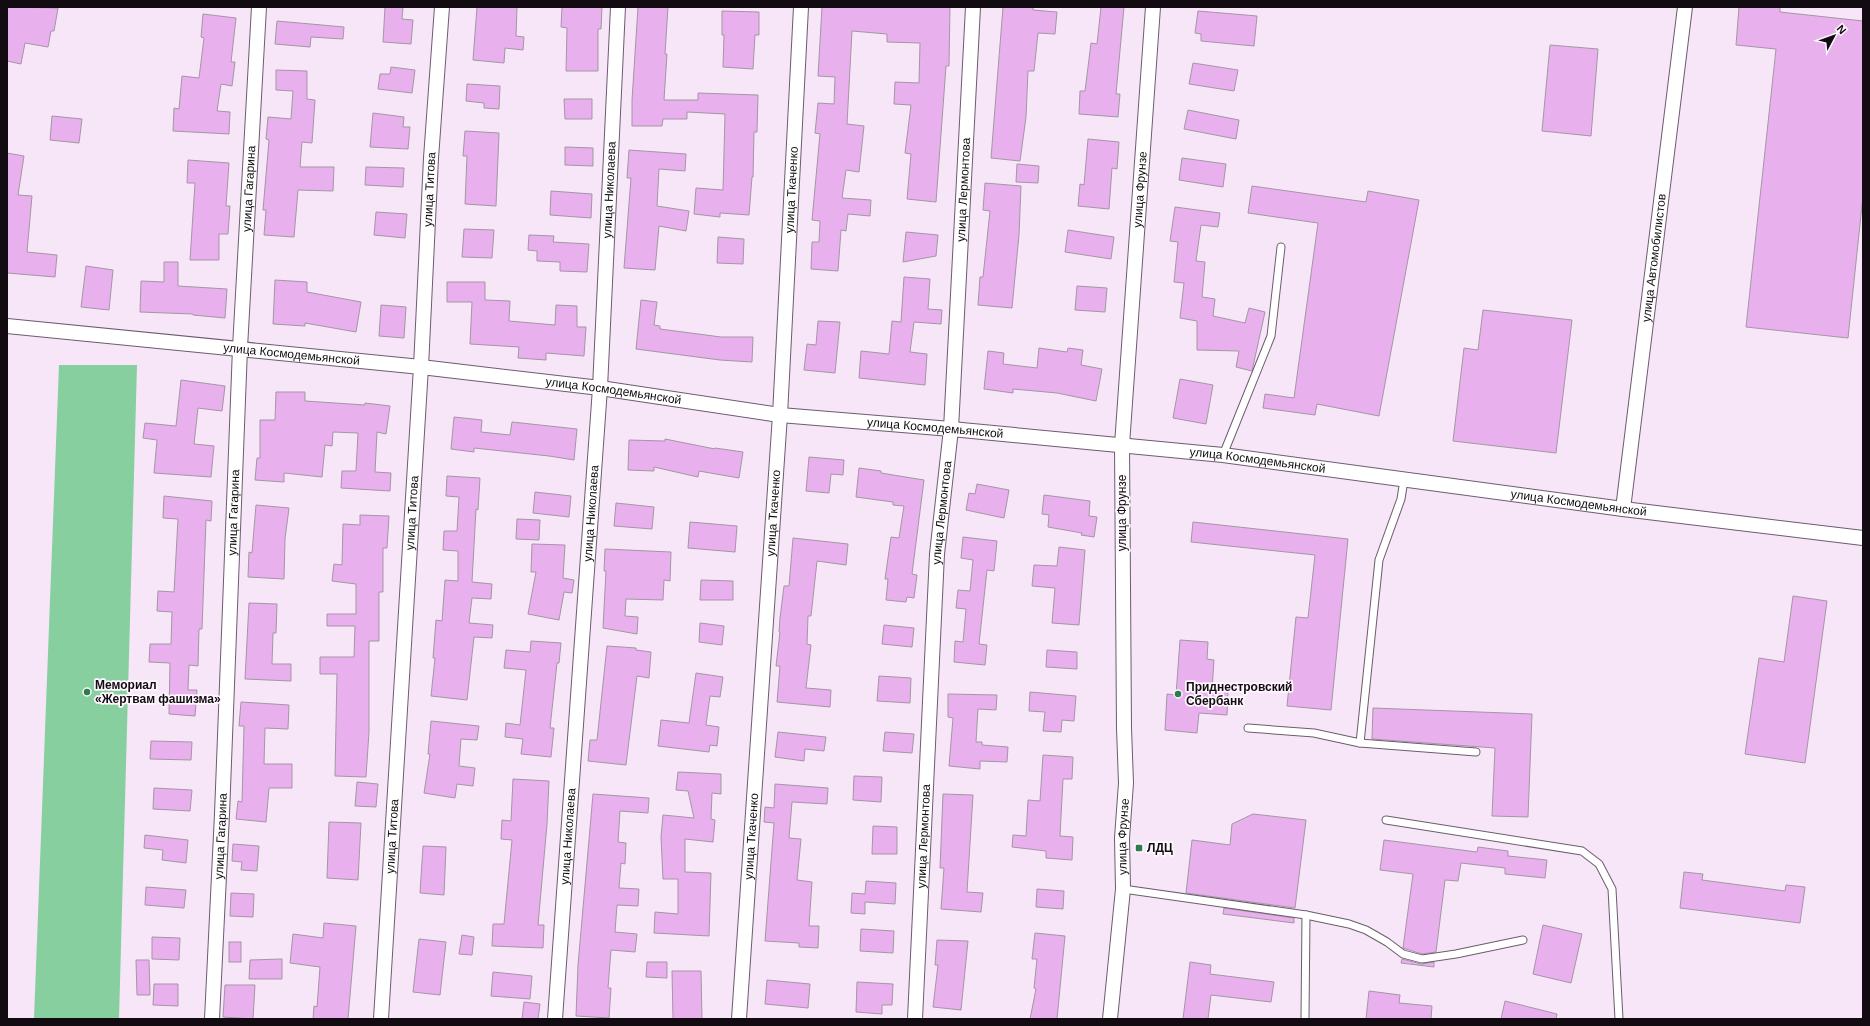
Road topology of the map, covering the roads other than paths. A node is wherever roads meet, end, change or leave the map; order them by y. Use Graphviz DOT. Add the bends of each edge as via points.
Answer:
graph roads {
  1 [pos="259,7"];
  2 [pos="442,7"];
  3 [pos="618,7"];
  4 [pos="801,7"];
  5 [pos="974,7"];
  6 [pos="1152,7"];
  7 [pos="1685,7"];
  8 [pos="1281,247"];
  9 [pos="7,326"];
  10 [pos="240,348"];
  11 [pos="421,367"];
  12 [pos="600,388"];
  13 [pos="780,415"];
  14 [pos="951,429"];
  15 [pos="1122,445"];
  16 [pos="1223,455"];
  17 [pos="1404,480"];
  18 [pos="1623,509"];
  19 [pos="1863,538"];
  20 [pos="1248,728"];
  21 [pos="1360,743"];
  22 [pos="1476,752"];
  23 [pos="1386,820"];
  24 [pos="1123,889"];
  25 [pos="1306,915"];
  26 [pos="1523,940"];
  27 [pos="212,1019"];
  28 [pos="381,1019"];
  29 [pos="555,1019"];
  30 [pos="739,1019"];
  31 [pos="915,1019"];
  32 [pos="1110,1019"];
  33 [pos="1305,1019"];
  34 [pos="1620,1019"];
  1 -- 10 [label="street, улица Гагарина"];
  2 -- 11 [label="street, улица Титова" via="430,158"];
  3 -- 12 [label="street, улица Николаева"];
  4 -- 13 [label="street, улица Ткаченко"];
  5 -- 14 [label="street, улица Лермонтова"];
  6 -- 15 [label="street, улица Фрунзе"];
  7 -- 18 [label="street, улица Автомобилистов"];
  8 -- 16 [label="lane" via="1271,336"];
  9 -- 10 [label="street, улица Космодемьянской"];
  10 -- 11 [label="street, улица Космодемьянской"];
  10 -- 27 [label="street, улица Гагарина"];
  11 -- 12 [label="street, улица Космодемьянской"];
  11 -- 28 [label="street, улица Титова"];
  12 -- 13 [label="street, улица Космодемьянской"];
  12 -- 29 [label="street, улица Николаева"];
  13 -- 14 [label="street, улица Космодемьянской"];
  13 -- 30 [label="street, улица Ткаченко"];
  14 -- 15 [label="street, улица Космодемьянской"];
  14 -- 31 [label="street, улица Лермонтова" via="938,554"];
  15 -- 16 [label="street, улица Космодемьянской"];
  15 -- 24 [label="street, улица Фрунзе" via="1126,783 1122,838"];
  16 -- 17 [label="street, улица Космодемьянской"];
  17 -- 18 [label="street, улица Космодемьянской"];
  17 -- 21 [label="lane" via="1401,499 1378,560"];
  18 -- 19 [label="street, улица Космодемьянской"];
  20 -- 21 [label="lane" via="1314,733"];
  21 -- 22 [label="lane"];
  23 -- 34 [label="lane" via="1582,851 1599,864 1612,890"];
  24 -- 25 [label="lane"];
  24 -- 32 [label="street, улица Фрунзе"];
  25 -- 26 [label="lane" via="1366,930 1403,954 1422,959"];
  25 -- 33 [label="lane"];
}
